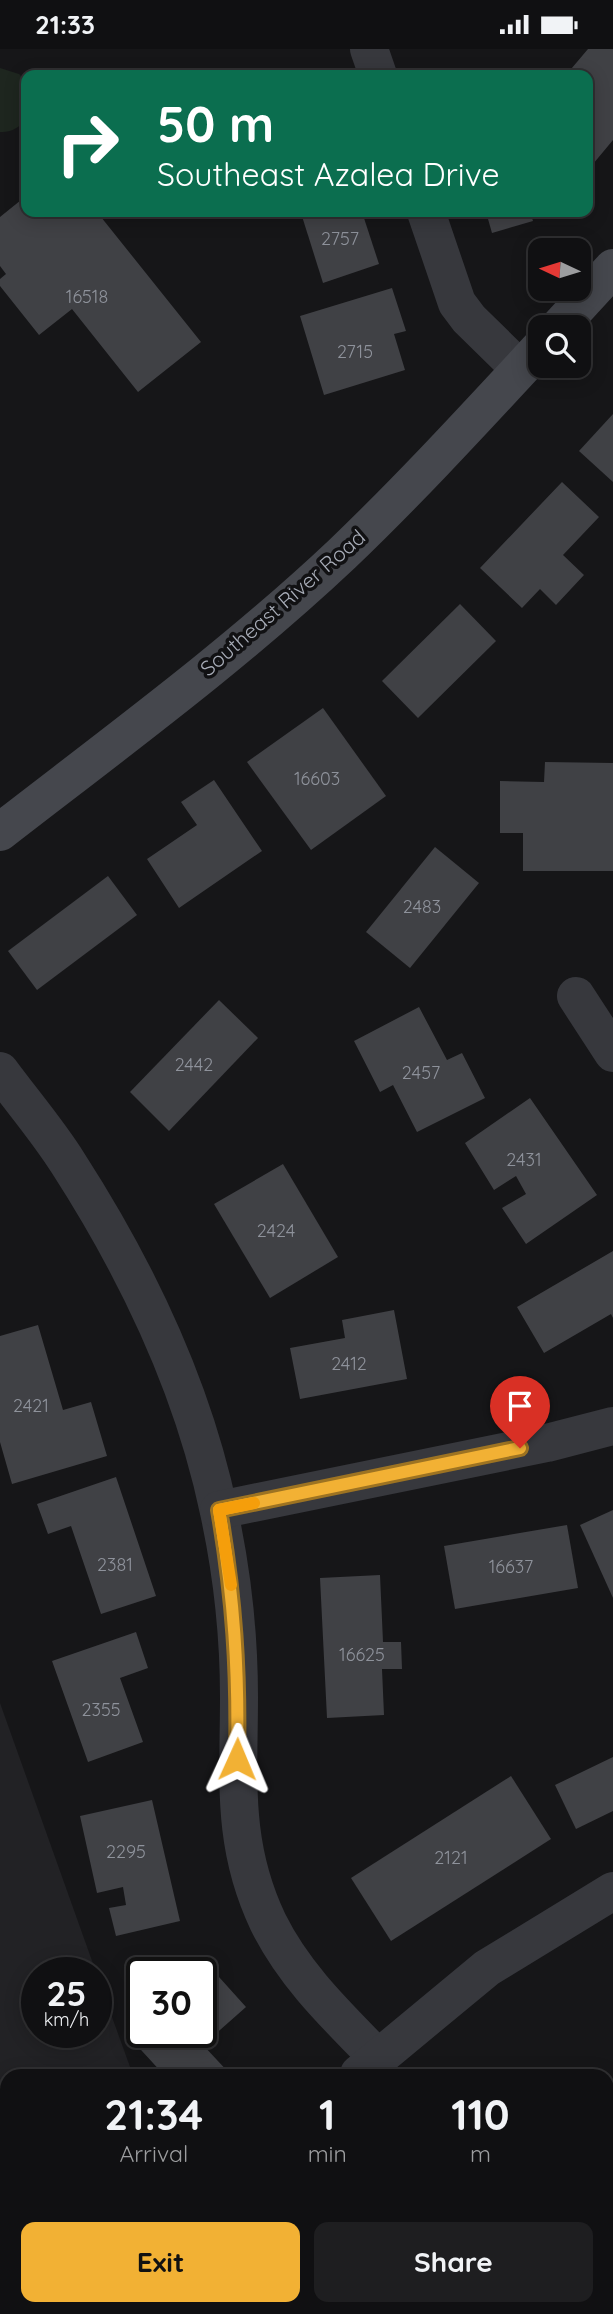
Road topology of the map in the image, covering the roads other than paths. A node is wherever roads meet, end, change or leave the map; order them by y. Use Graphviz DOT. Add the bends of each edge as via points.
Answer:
graph roads {
  1 [pos="369,49"];
  2 [pos="376,70"];
  3 [pos="428,217"];
  4 [pos="613,268"];
  5 [pos="570,315"];
  6 [pos="528,356"];
  7 [pos="528,361"];
  8 [pos="0,832"];
  9 [pos="576,996"];
  10 [pos="613,1053"];
  11 [pos="0,1071"];
  12 [pos="613,1426"];
  13 [pos="219,1510"];
  14 [pos="613,1891"];
  15 [pos="367,2066"];
  1 -- 2 [label="street"];
  3 -- 6 [label="street" via="457,303 469,319"];
  4 -- 5 [label="street"];
  7 -- 8 [label="street, Southeast River Road" via="341,555 135,730"];
  9 -- 10 [label="street"];
  11 -- 13 [label="street" via="67,1161 157,1321 194,1417"];
  12 -- 13 [label="street"];
  13 -- 15 [label="street" via="237,1653 237,1781 245,1854 268,1921"];
  14 -- 15 [label="street" via="487,1968"];
}
